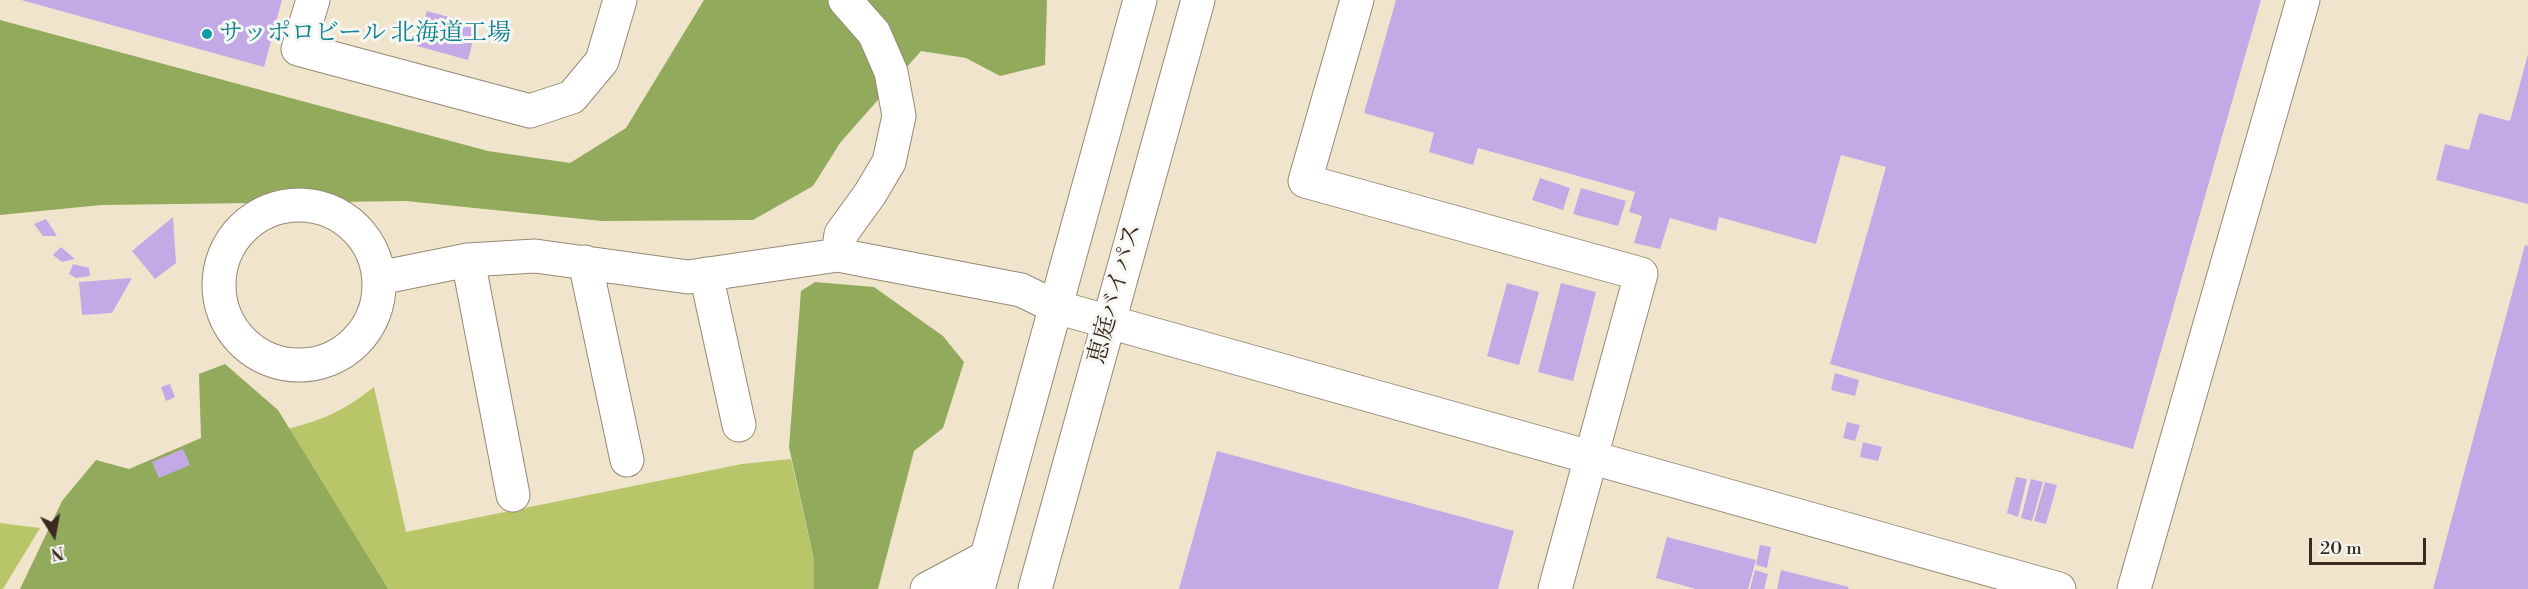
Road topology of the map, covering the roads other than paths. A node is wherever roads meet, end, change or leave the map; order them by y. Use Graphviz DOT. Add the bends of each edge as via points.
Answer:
graph roads {
  1 [pos="313,0"];
  2 [pos="620,0"];
  3 [pos="845,0"];
  4 [pos="1140,0"];
  5 [pos="1198,0"];
  6 [pos="1357,0"];
  7 [pos="2303,0"];
  8 [pos="838,255"];
  9 [pos="468,260"];
  10 [pos="585,262"];
  11 [pos="706,274"];
  12 [pos="380,278"];
  13 [pos="1056,308"];
  14 [pos="1109,322"];
  15 [pos="739,425"];
  16 [pos="1591,458"];
  17 [pos="627,460"];
  18 [pos="513,495"];
  19 [pos="987,556"];
  20 [pos="1039,585"];
  21 [pos="927,589"];
  22 [pos="978,589"];
  23 [pos="1555,589"];
  24 [pos="2059,589"];
  25 [pos="2134,589"];
  1 -- 2 [label="main road" via="298,49 530,111 573,97 602,61"];
  3 -- 8 [label="main road" via="874,33 891,72 899,116 889,162 841,234"];
  4 -- 13 [label="main road"];
  5 -- 14 [label="main road, 恵庭バイパス"];
  6 -- 16 [label="main road" via="1305,181 1641,274"];
  7 -- 25 [label="main road"];
  8 -- 11 [label="main road"];
  8 -- 13 [label="main road" via="1021,290"];
  9 -- 10 [label="main road" via="535,256"];
  9 -- 12 [label="main road"];
  9 -- 18 [label="main road"];
  10 -- 11 [label="main road" via="688,277"];
  10 -- 17 [label="main road"];
  11 -- 15 [label="main road"];
  12 -- 12 [label="main road" via="377,303 368,326 351,346 330,359 305,365 279,363 256,353 237,335 224,313 219,289 222,262 234,237 255,218 289,206 308,205 334,212 357,228 372,251"];
  13 -- 14 [label="main road"];
  13 -- 19 [label="main road"];
  14 -- 16 [label="main road"];
  14 -- 20 [label="main road, 恵庭バイパス"];
  16 -- 23 [label="main road"];
  16 -- 24 [label="main road"];
  19 -- 21 [label="main road"];
  19 -- 22 [label="main road"];
}
